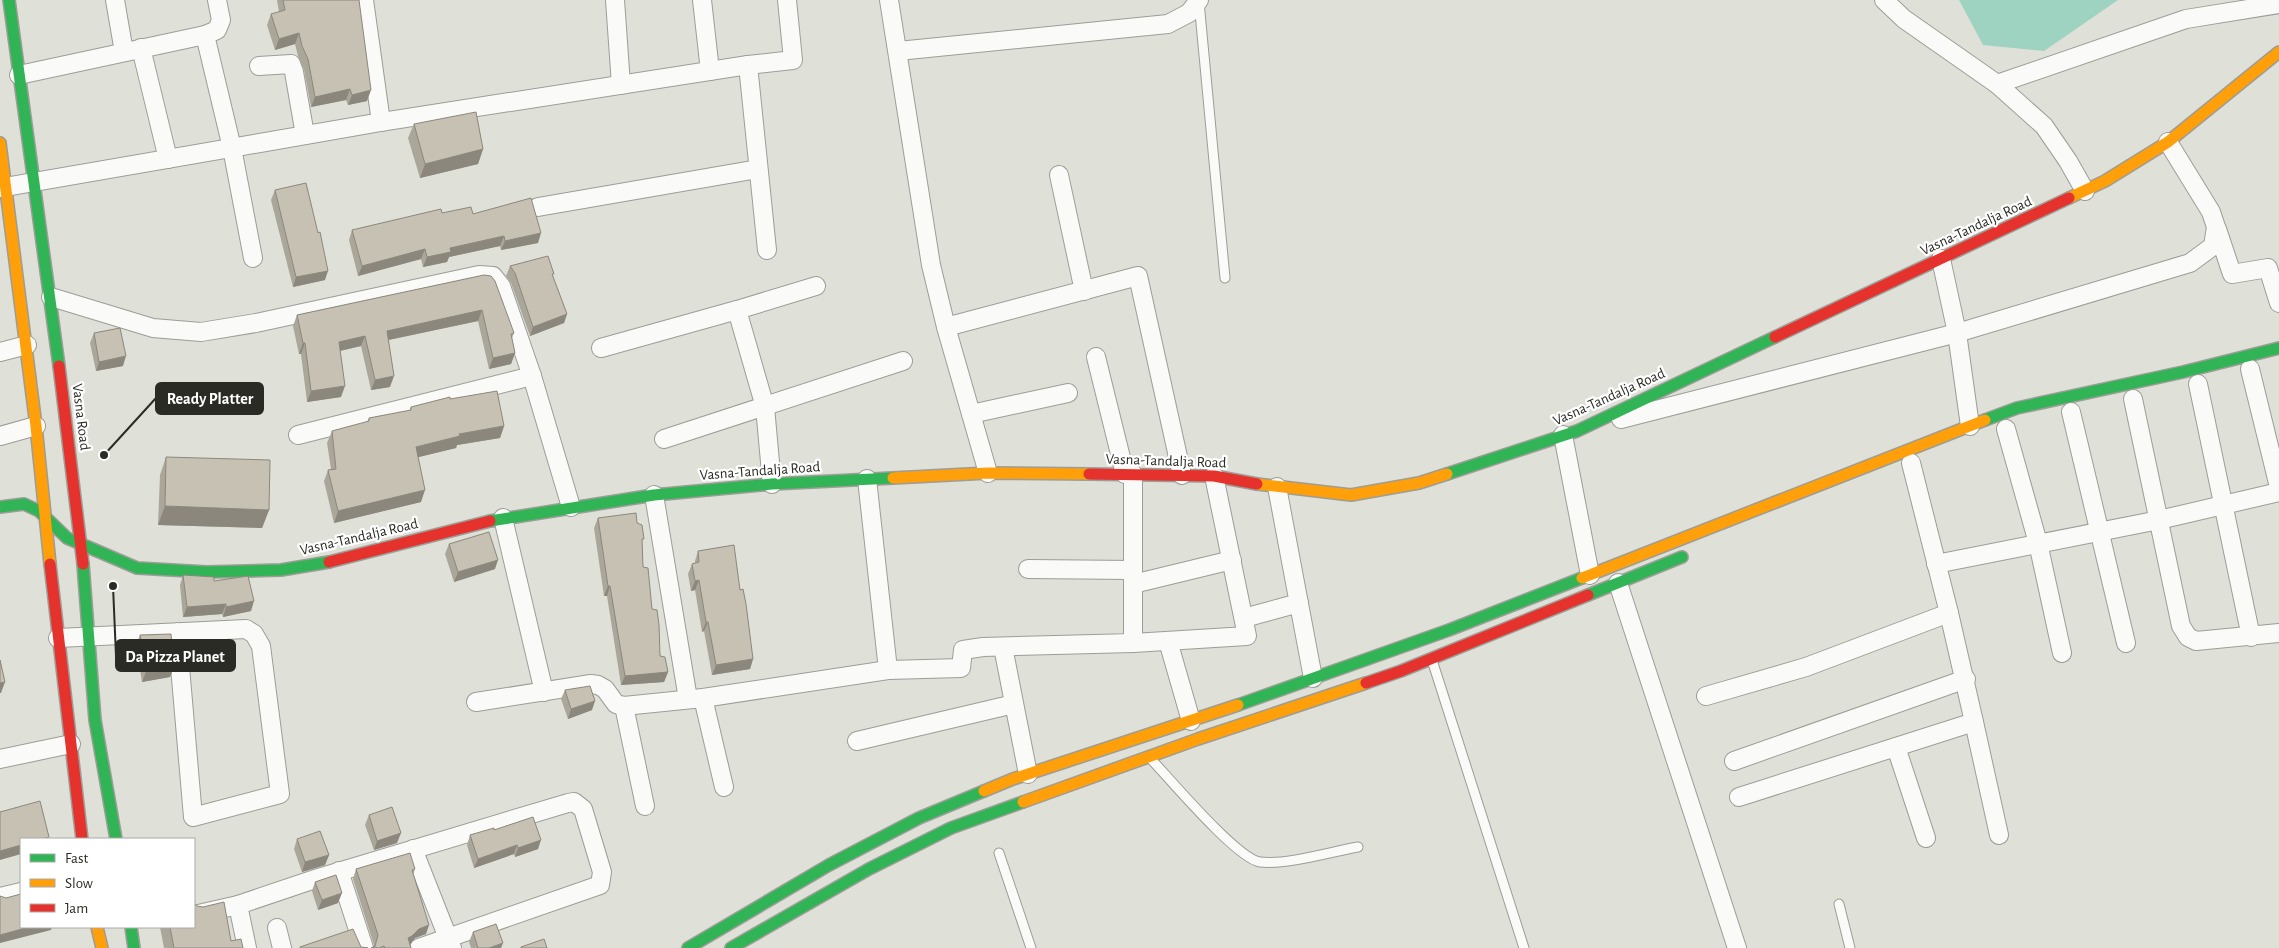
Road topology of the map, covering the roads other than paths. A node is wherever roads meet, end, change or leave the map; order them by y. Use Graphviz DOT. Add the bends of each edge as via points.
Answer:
graph roads {
  1 [pos="9,0"];
  2 [pos="116,0"];
  3 [pos="217,0"];
  4 [pos="364,0"];
  5 [pos="615,0"];
  6 [pos="702,0"];
  7 [pos="787,0"];
  8 [pos="889,0"];
  9 [pos="1199,0"];
  10 [pos="1884,0"];
  11 [pos="2279,4"];
  12 [pos="205,35"];
  13 [pos="142,48"];
  14 [pos="898,51"];
  15 [pos="124,52"];
  16 [pos="2279,52"];
  17 [pos="748,65"];
  18 [pos="259,66"];
  19 [pos="710,71"];
  20 [pos="18,74"];
  21 [pos="1997,84"];
  22 [pos="621,85"];
  23 [pos="381,122"];
  24 [pos="305,135"];
  25 [pos="2168,142"];
  26 [pos="0,143"];
  27 [pos="232,148"];
  28 [pos="168,159"];
  29 [pos="758,169"];
  30 [pos="1059,175"];
  31 [pos="34,181"];
  32 [pos="3,188"];
  33 [pos="2085,191"];
  34 [pos="538,207"];
  35 [pos="2216,227"];
  36 [pos="767,250"];
  37 [pos="254,258"];
  38 [pos="1941,259"];
  39 [pos="17,270"];
  40 [pos="0,275"];
  41 [pos="1225,278"];
  42 [pos="816,286"];
  43 [pos="1084,291"];
  44 [pos="51,297"];
  45 [pos="2279,303"];
  46 [pos="736,310"];
  47 [pos="946,327"];
  48 [pos="1956,333"];
  49 [pos="26,345"];
  50 [pos="601,348"];
  51 [pos="2279,348"];
  52 [pos="0,352"];
  53 [pos="1096,357"];
  54 [pos="903,361"];
  55 [pos="2248,370"];
  56 [pos="532,376"];
  57 [pos="2198,384"];
  58 [pos="1068,393"];
  59 [pos="2133,399"];
  60 [pos="765,407"];
  61 [pos="2071,412"];
  62 [pos="971,414"];
  63 [pos="36,426"];
  64 [pos="2006,429"];
  65 [pos="1961,430"];
  66 [pos="1570,433"];
  67 [pos="298,435"];
  68 [pos="0,436"];
  69 [pos="664,439"];
  70 [pos="1957,446"];
  71 [pos="1911,463"];
  72 [pos="988,473"];
  73 [pos="1129,474"];
  74 [pos="1182,474"];
  75 [pos="1214,476"];
  76 [pos="867,479"];
  77 [pos="772,484"];
  78 [pos="1277,487"];
  79 [pos="2279,487"];
  80 [pos="2279,492"];
  81 [pos="654,495"];
  82 [pos="2221,505"];
  83 [pos="0,507"];
  84 [pos="571,507"];
  85 [pos="503,518"];
  86 [pos="47,520"];
  87 [pos="2159,520"];
  88 [pos="2100,530"];
  89 [pos="81,543"];
  90 [pos="2038,543"];
  91 [pos="1691,553"];
  92 [pos="1232,560"];
  93 [pos="1936,564"];
  94 [pos="1028,569"];
  95 [pos="1590,575"];
  96 [pos="1133,577"];
  97 [pos="1618,583"];
  98 [pos="1299,603"];
  99 [pos="1949,613"];
  100 [pos="1244,618"];
  101 [pos="177,632"];
  102 [pos="2279,633"];
  103 [pos="89,636"];
  104 [pos="2250,637"];
  105 [pos="58,638"];
  106 [pos="1168,641"];
  107 [pos="1133,643"];
  108 [pos="2126,643"];
  109 [pos="1003,647"];
  110 [pos="2062,652"];
  111 [pos="1432,659"];
  112 [pos="888,670"];
  113 [pos="1313,678"];
  114 [pos="1966,679"];
  115 [pos="544,692"];
  116 [pos="1706,696"];
  117 [pos="696,698"];
  118 [pos="476,702"];
  119 [pos="1014,704"];
  120 [pos="624,706"];
  121 [pos="1191,721"];
  122 [pos="1974,722"];
  123 [pos="857,741"];
  124 [pos="71,744"];
  125 [pos="1896,747"];
  126 [pos="1149,757"];
  127 [pos="0,760"];
  128 [pos="1734,761"];
  129 [pos="1028,774"];
  130 [pos="724,787"];
  131 [pos="1739,797"];
  132 [pos="645,806"];
  133 [pos="1999,834"];
  134 [pos="82,838"];
  135 [pos="116,838"];
  136 [pos="1926,838"];
  137 [pos="1358,847"];
  138 [pos="413,849"];
  139 [pos="999,852"];
  140 [pos="339,871"];
  141 [pos="20,892"];
  142 [pos="0,897"];
  143 [pos="1839,904"];
  144 [pos="238,905"];
  145 [pos="195,915"];
  146 [pos="97,928"];
  147 [pos="134,928"];
  148 [pos="277,928"];
  149 [pos="449,943"];
  150 [pos="102,948"];
  151 [pos="134,948"];
  152 [pos="247,948"];
  153 [pos="282,948"];
  154 [pos="364,948"];
  155 [pos="419,948"];
  156 [pos="688,948"];
  157 [pos="731,948"];
  158 [pos="1031,948"];
  159 [pos="1524,948"];
  160 [pos="1737,948"];
  161 [pos="1850,948"];
  1 -- 20 [label="street, Vasna Road"];
  2 -- 15 [label="street"];
  3 -- 12 [label="street" via="221,20 217,30"];
  4 -- 23 [label="street"];
  5 -- 22 [label="street"];
  6 -- 19 [label="street"];
  7 -- 17 [label="street" via="793,60"];
  8 -- 14 [label="street"];
  9 -- 14 [label="street" via="1189,14 1168,24"];
  9 -- 41 [label="lane"];
  10 -- 21 [label="street" via="1904,19"];
  11 -- 21 [label="street" via="2186,18"];
  12 -- 13 [label="street"];
  12 -- 27 [label="street"];
  13 -- 15 [label="street"];
  13 -- 28 [label="street"];
  14 -- 47 [label="street" via="921,208"];
  15 -- 20 [label="street"];
  16 -- 25 [label="street, Vasna-Tandalja Road"];
  17 -- 19 [label="street"];
  17 -- 29 [label="street"];
  18 -- 24 [label="street" via="291,64"];
  19 -- 22 [label="street"];
  20 -- 31 [label="street, Vasna Road"];
  21 -- 33 [label="street" via="2044,126"];
  22 -- 23 [label="street"];
  23 -- 24 [label="street"];
  24 -- 27 [label="street"];
  25 -- 33 [label="street, Vasna-Tandalja Road"];
  25 -- 35 [label="street" via="2212,212"];
  26 -- 32 [label="street"];
  27 -- 28 [label="street"];
  27 -- 37 [label="street"];
  28 -- 31 [label="street"];
  29 -- 34 [label="street"];
  29 -- 36 [label="street"];
  30 -- 43 [label="street"];
  31 -- 32 [label="street"];
  31 -- 44 [label="street, Vasna Road"];
  32 -- 39 [label="street"];
  33 -- 38 [label="street, Vasna-Tandalja Road"];
  35 -- 45 [label="street" via="2232,274 2268,268"];
  35 -- 48 [label="street" via="2213,246 2190,264"];
  38 -- 48 [label="street"];
  38 -- 66 [label="street, Vasna-Tandalja Road"];
  39 -- 40 [label="street"];
  39 -- 49 [label="street"];
  42 -- 46 [label="street"];
  43 -- 47 [label="street"];
  43 -- 74 [label="street" via="1138,276"];
  44 -- 56 [label="street" via="153,328 200,332 479,275 493,276 501,286"];
  44 -- 89 [label="street, Vasna Road"];
  46 -- 50 [label="street"];
  46 -- 60 [label="street"];
  47 -- 62 [label="street"];
  48 -- 65 [label="street"];
  48 -- 66 [label="street"];
  49 -- 52 [label="street"];
  49 -- 63 [label="street"];
  51 -- 65 [label="street" via="2018,408"];
  53 -- 73 [label="street"];
  54 -- 60 [label="street"];
  55 -- 79 [label="street"];
  56 -- 67 [label="street"];
  56 -- 84 [label="street"];
  57 -- 82 [label="street"];
  58 -- 62 [label="street"];
  59 -- 87 [label="street"];
  60 -- 69 [label="street"];
  60 -- 77 [label="street"];
  61 -- 88 [label="street"];
  62 -- 72 [label="street"];
  63 -- 68 [label="street"];
  63 -- 86 [label="street"];
  64 -- 90 [label="street"];
  65 -- 70 [label="street"];
  65 -- 95 [label="street"];
  66 -- 78 [label="street, Vasna-Tandalja Road" via="1419,483 1381,491 1351,495"];
  66 -- 95 [label="street"];
  71 -- 93 [label="street"];
  72 -- 73 [label="street, Vasna-Tandalja Road"];
  72 -- 76 [label="street, Vasna-Tandalja Road"];
  73 -- 74 [label="street, Vasna-Tandalja Road"];
  73 -- 96 [label="street"];
  74 -- 75 [label="street, Vasna-Tandalja Road"];
  75 -- 78 [label="street, Vasna-Tandalja Road"];
  75 -- 92 [label="street"];
  76 -- 77 [label="street, Vasna-Tandalja Road"];
  76 -- 112 [label="street"];
  77 -- 81 [label="street, Vasna-Tandalja Road"];
  78 -- 98 [label="street"];
  80 -- 82 [label="street"];
  81 -- 84 [label="street, Vasna-Tandalja Road"];
  81 -- 117 [label="street"];
  82 -- 87 [label="street"];
  82 -- 104 [label="street"];
  83 -- 86 [label="street, Vasna-Tandalja Road" via="24,504 39,511"];
  84 -- 85 [label="street, Vasna-Tandalja Road"];
  85 -- 89 [label="street, Vasna-Tandalja Road" via="328,562 281,570 208,572 137,568"];
  85 -- 115 [label="street"];
  86 -- 89 [label="street, Vasna-Tandalja Road" via="67,538"];
  86 -- 105 [label="street"];
  87 -- 88 [label="street"];
  87 -- 104 [label="street" via="2181,626 2188,636 2196,641"];
  88 -- 90 [label="street"];
  88 -- 108 [label="street"];
  89 -- 103 [label="street, Vasna Road"];
  90 -- 93 [label="street"];
  90 -- 110 [label="street"];
  91 -- 97 [label="street"];
  92 -- 96 [label="street"];
  92 -- 100 [label="street"];
  93 -- 99 [label="street"];
  94 -- 96 [label="street"];
  95 -- 113 [label="street"];
  96 -- 107 [label="street"];
  97 -- 111 [label="street"];
  97 -- 160 [label="street"];
  98 -- 100 [label="street"];
  98 -- 113 [label="street"];
  99 -- 114 [label="street"];
  99 -- 116 [label="street" via="1806,667"];
  100 -- 106 [label="street" via="1246,636"];
  101 -- 101 [label="street" via="193,817 280,794 261,646 254,634 246,629"];
  101 -- 103 [label="street"];
  102 -- 104 [label="street"];
  103 -- 105 [label="street"];
  103 -- 135 [label="street, Vasna Road" via="95,720"];
  105 -- 124 [label="street"];
  106 -- 107 [label="street"];
  106 -- 121 [label="street"];
  107 -- 109 [label="street"];
  109 -- 112 [label="street" via="963,650 961,668"];
  109 -- 119 [label="street"];
  111 -- 126 [label="street"];
  111 -- 159 [label="lane"];
  112 -- 117 [label="street"];
  113 -- 121 [label="street"];
  114 -- 122 [label="street"];
  114 -- 128 [label="street"];
  115 -- 118 [label="street"];
  115 -- 120 [label="street" via="598,685 616,704"];
  117 -- 120 [label="street"];
  117 -- 130 [label="street"];
  119 -- 123 [label="street"];
  119 -- 129 [label="street"];
  120 -- 132 [label="street"];
  121 -- 129 [label="street"];
  122 -- 125 [label="street"];
  122 -- 133 [label="street"];
  124 -- 127 [label="street"];
  124 -- 134 [label="street"];
  125 -- 131 [label="street"];
  125 -- 136 [label="street"];
  126 -- 137 [label="lane" via="1220,832 1257,862"];
  126 -- 157 [label="street" via="951,828 869,869"];
  129 -- 156 [label="street" via="903,827 829,865"];
  138 -- 140 [label="street"];
  138 -- 149 [label="street"];
  138 -- 149 [label="street" via="568,802 574,802 583,809 602,872 600,885"];
  139 -- 158 [label="lane"];
  140 -- 144 [label="street"];
  140 -- 154 [label="street"];
  141 -- 142 [label="street"];
  143 -- 161 [label="lane"];
  144 -- 145 [label="street"];
  144 -- 152 [label="street"];
  146 -- 150 [label="street"];
  147 -- 151 [label="street"];
  148 -- 153 [label="street"];
  149 -- 155 [label="street"];
}
